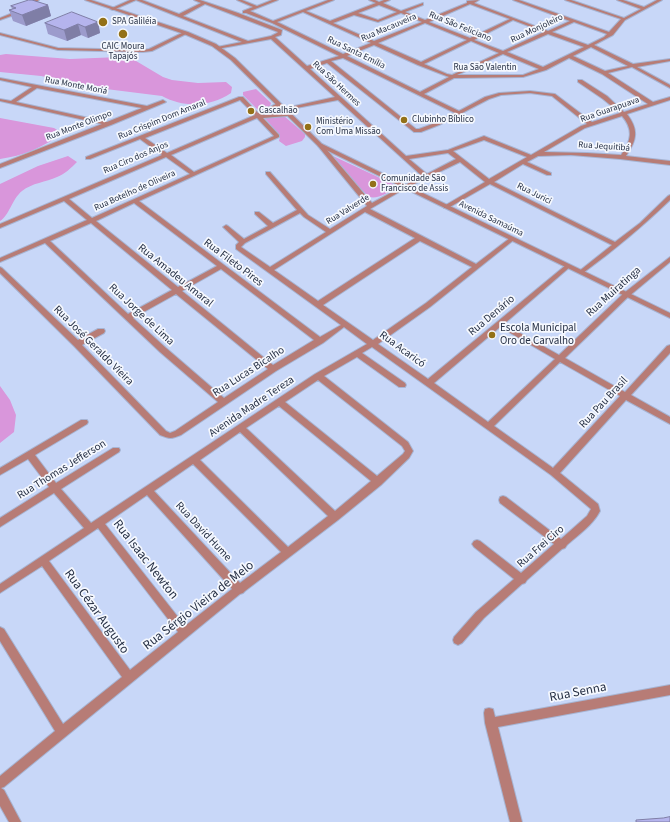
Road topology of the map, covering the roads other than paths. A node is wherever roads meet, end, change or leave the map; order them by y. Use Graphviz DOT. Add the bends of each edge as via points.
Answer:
graph roads {
  1 [pos="37,0"];
  2 [pos="86,0"];
  3 [pos="134,0"];
  4 [pos="138,0"];
  5 [pos="196,0"];
  6 [pos="239,0"];
  7 [pos="276,0"];
  8 [pos="332,0"];
  9 [pos="371,0"];
  10 [pos="388,0"];
  11 [pos="463,0"];
  12 [pos="477,0"];
  13 [pos="515,0"];
  14 [pos="567,0"];
  15 [pos="619,0"];
  16 [pos="660,0"];
  17 [pos="206,3"];
  18 [pos="379,3"];
  19 [pos="470,3"];
  20 [pos="422,4"];
  21 [pos="256,7"];
  22 [pos="643,8"];
  23 [pos="112,9"];
  24 [pos="246,11"];
  25 [pos="303,11"];
  26 [pos="402,12"];
  27 [pos="354,13"];
  28 [pos="237,14"];
  29 [pos="179,16"];
  30 [pos="0,19"];
  31 [pos="513,19"];
  32 [pos="624,19"];
  33 [pos="573,21"];
  34 [pos="273,22"];
  35 [pos="424,22"];
  36 [pos="329,23"];
  37 [pos="549,32"];
  38 [pos="186,33"];
  39 [pos="0,34"];
  40 [pos="611,34"];
  41 [pos="272,37"];
  42 [pos="470,40"];
  43 [pos="247,42"];
  44 [pos="373,43"];
  45 [pos="589,46"];
  46 [pos="219,48"];
  47 [pos="503,53"];
  48 [pos="344,56"];
  49 [pos="569,56"];
  50 [pos="670,60"];
  51 [pos="328,62"];
  52 [pos="420,64"];
  53 [pos="632,66"];
  54 [pos="307,68"];
  55 [pos="544,69"];
  56 [pos="604,73"];
  57 [pos="452,77"];
  58 [pos="0,79"];
  59 [pos="580,81"];
  60 [pos="35,87"];
  61 [pos="670,87"];
  62 [pos="422,93"];
  63 [pos="339,98"];
  64 [pos="670,98"];
  65 [pos="0,100"];
  66 [pos="163,102"];
  67 [pos="11,103"];
  68 [pos="652,104"];
  69 [pos="278,105"];
  70 [pos="149,108"];
  71 [pos="268,109"];
  72 [pos="285,112"];
  73 [pos="458,112"];
  74 [pos="624,113"];
  75 [pos="274,114"];
  76 [pos="257,116"];
  77 [pos="109,124"];
  78 [pos="591,124"];
  79 [pos="140,137"];
  80 [pos="320,145"];
  81 [pos="449,151"];
  82 [pos="167,155"];
  83 [pos="533,156"];
  84 [pos="623,157"];
  85 [pos="88,158"];
  86 [pos="405,158"];
  87 [pos="459,160"];
  88 [pos="522,162"];
  89 [pos="670,164"];
  90 [pos="0,166"];
  91 [pos="268,173"];
  92 [pos="194,174"];
  93 [pos="548,174"];
  94 [pos="426,176"];
  95 [pos="488,182"];
  96 [pos="404,187"];
  97 [pos="670,197"];
  98 [pos="64,198"];
  99 [pos="135,201"];
  100 [pos="446,207"];
  101 [pos="368,208"];
  102 [pos="300,211"];
  103 [pos="257,213"];
  104 [pos="91,221"];
  105 [pos="0,226"];
  106 [pos="272,226"];
  107 [pos="226,227"];
  108 [pos="331,232"];
  109 [pos="420,238"];
  110 [pos="512,239"];
  111 [pos="46,241"];
  112 [pos="240,244"];
  113 [pos="617,245"];
  114 [pos="670,259"];
  115 [pos="0,260"];
  116 [pos="222,266"];
  117 [pos="568,266"];
  118 [pos="476,267"];
  119 [pos="0,269"];
  120 [pos="270,270"];
  121 [pos="581,272"];
  122 [pos="177,291"];
  123 [pos="626,295"];
  124 [pos="319,304"];
  125 [pos="670,316"];
  126 [pos="128,317"];
  127 [pos="499,324"];
  128 [pos="341,327"];
  129 [pos="101,332"];
  130 [pos="320,341"];
  131 [pos="374,343"];
  132 [pos="77,344"];
  133 [pos="670,348"];
  134 [pos="357,353"];
  135 [pos="560,358"];
  136 [pos="273,369"];
  137 [pos="318,376"];
  138 [pos="429,384"];
  139 [pos="402,385"];
  140 [pos="625,396"];
  141 [pos="224,402"];
  142 [pos="280,402"];
  143 [pos="670,420"];
  144 [pos="84,422"];
  145 [pos="488,427"];
  146 [pos="241,428"];
  147 [pos="170,436"];
  148 [pos="116,450"];
  149 [pos="30,455"];
  150 [pos="194,459"];
  151 [pos="0,472"];
  152 [pos="554,473"];
  153 [pos="378,482"];
  154 [pos="55,488"];
  155 [pos="148,490"];
  156 [pos="504,500"];
  157 [pos="335,517"];
  158 [pos="0,523"];
  159 [pos="99,523"];
  160 [pos="90,529"];
  161 [pos="477,544"];
  162 [pos="562,545"];
  163 [pos="288,553"];
  164 [pos="43,560"];
  165 [pos="522,580"];
  166 [pos="0,589"];
  167 [pos="240,590"];
  168 [pos="0,632"];
  169 [pos="185,633"];
  170 [pos="458,640"];
  171 [pos="129,678"];
  172 [pos="670,690"];
  173 [pos="62,732"];
  174 [pos="0,783"];
  175 [pos="0,794"];
  176 [pos="15,822"];
  177 [pos="516,822"];
  1 -- 30 [label="street" via="21,11"];
  2 -- 23 [label="street, Avenida Samaúma"];
  3 -- 23 [label="street"];
  4 -- 29 [label="street"];
  5 -- 17 [label="street"];
  6 -- 21 [label="street"];
  7 -- 21 [label="street"];
  8 -- 25 [label="street"];
  9 -- 18 [label="street, Rua São Feliciano"];
  10 -- 18 [label="street"];
  11 -- 19 [label="street"];
  12 -- 19 [label="street, Rua Macauveira"];
  13 -- 33 [label="street"];
  14 -- 32 [label="street"];
  15 -- 22 [label="street"];
  16 -- 22 [label="street, Rua São Valentin"];
  17 -- 28 [label="street"];
  17 -- 29 [label="street"];
  18 -- 26 [label="street, Rua São Feliciano"];
  18 -- 27 [label="street"];
  19 -- 31 [label="street"];
  19 -- 35 [label="street, Rua Macauveira"];
  20 -- 26 [label="street"];
  21 -- 24 [label="street"];
  22 -- 32 [label="street, Rua São Valentin"];
  23 -- 38 [label="street, Avenida Samaúma"];
  24 -- 28 [label="street"];
  24 -- 34 [label="street, Rua Santa Emília"];
  25 -- 34 [label="street"];
  25 -- 36 [label="street, Rua São Valentin"];
  26 -- 27 [label="street" via="376,21"];
  26 -- 35 [label="street, Rua São Feliciano"];
  27 -- 36 [label="street"];
  28 -- 41 [label="street" via="279,30 279,34"];
  29 -- 43 [label="street"];
  31 -- 37 [label="street"];
  31 -- 42 [label="street"];
  32 -- 40 [label="street, Rua São Valentin"];
  33 -- 37 [label="street, Rua Monjoleiro"];
  33 -- 40 [label="street"];
  34 -- 48 [label="street, Rua Santa Emília"];
  35 -- 42 [label="street, Rua São Feliciano"];
  35 -- 44 [label="street, Rua Macauveira"];
  36 -- 44 [label="street, Rua São Valentin"];
  37 -- 45 [label="street"];
  37 -- 47 [label="street, Rua Monjoleiro"];
  38 -- 39 [label="street" via="143,51 58,49"];
  38 -- 46 [label="street, Avenida Samaúma"];
  40 -- 45 [label="street, Rua São Valentin"];
  41 -- 43 [label="street"];
  41 -- 54 [label="street, Rua São Hermes"];
  42 -- 47 [label="street, Rua São Feliciano"];
  42 -- 52 [label="street"];
  43 -- 46 [label="street"];
  44 -- 48 [label="street, Rua Macauveira"];
  44 -- 52 [label="street, Rua São Valentin"];
  45 -- 49 [label="street, Rua São Valentin"];
  45 -- 53 [label="street"];
  46 -- 69 [label="street, Avenida Samaúma"];
  47 -- 55 [label="street, Rua São Feliciano"];
  47 -- 57 [label="street, Rua Monjoleiro"];
  48 -- 51 [label="street, Rua Macauveira"];
  48 -- 62 [label="street, Rua Santa Emília"];
  49 -- 55 [label="street, Rua São Valentin"];
  49 -- 56 [label="street"];
  50 -- 53 [label="street"];
  51 -- 54 [label="street, Rua Macauveira"];
  51 -- 73 [label="street" via="417,131 437,124"];
  52 -- 57 [label="street, Rua São Valentin"];
  53 -- 56 [label="street"];
  53 -- 61 [label="street"];
  54 -- 63 [label="street, Rua São Hermes"];
  55 -- 57 [label="street, Rua São Valentin" via="523,76"];
  56 -- 68 [label="street"];
  57 -- 62 [label="street, Rua Monjoleiro"];
  58 -- 60 [label="street, Rua Monte Moriá"];
  59 -- 74 [label="street"];
  60 -- 67 [label="street"];
  60 -- 70 [label="street, Rua Monte Moriá"];
  62 -- 73 [label="street, Rua Santa Emília"];
  63 -- 72 [label="street"];
  63 -- 86 [label="street, Rua São Hermes"];
  64 -- 68 [label="street, Rua Guarapuava"];
  65 -- 67 [label="street"];
  66 -- 70 [label="street, Rua Monte Olimpo"];
  67 -- 77 [label="street"];
  68 -- 74 [label="street, Rua Guarapuava"];
  69 -- 71 [label="street, Rua Ciro dos Anjos"];
  69 -- 72 [label="street, Avenida Samaúma"];
  70 -- 77 [label="street, Rua Monte Olimpo"];
  71 -- 75 [label="street"];
  71 -- 76 [label="street, Rua Ciro dos Anjos"];
  72 -- 75 [label="street"];
  72 -- 80 [label="street, Avenida Samaúma"];
  73 -- 78 [label="street" via="493,96 514,92 540,92 559,98"];
  74 -- 78 [label="street, Rua Guarapuava"];
  74 -- 84 [label="street" via="633,132 630,145"];
  75 -- 76 [label="street"];
  76 -- 79 [label="street, Rua Crispim Dom Amaral" via="241,98"];
  76 -- 82 [label="street, Rua Ciro dos Anjos"];
  76 -- 92 [label="street, Rua Botelho de Oliveira" via="277,136"];
  77 -- 90 [label="street, Rua Monte Olimpo"];
  78 -- 83 [label="street, Rua Guarapuava"];
  79 -- 82 [label="street"];
  79 -- 85 [label="street, Rua Crispim Dom Amaral"];
  80 -- 96 [label="street, Avenida Samaúma"];
  80 -- 101 [label="street"];
  81 -- 83 [label="street" via="484,138"];
  81 -- 86 [label="street"];
  81 -- 87 [label="street, Rua Jurici"];
  82 -- 92 [label="street"];
  82 -- 98 [label="street, Rua Ciro dos Anjos"];
  83 -- 84 [label="street, Rua Jequitibá" via="555,154"];
  83 -- 88 [label="street, Rua Guarapuava"];
  84 -- 89 [label="street, Rua Jequitibá"];
  86 -- 94 [label="street, Rua São Hermes"];
  87 -- 94 [label="street, Rua Valverde"];
  87 -- 95 [label="street, Rua Jurici"];
  88 -- 93 [label="street"];
  88 -- 95 [label="street, Rua Guarapuava"];
  91 -- 102 [label="street"];
  92 -- 99 [label="street, Rua Botelho de Oliveira"];
  94 -- 96 [label="street, Rua Valverde"];
  95 -- 100 [label="street, Rua Guarapuava"];
  95 -- 113 [label="street, Rua Jurici"];
  96 -- 100 [label="street, Avenida Samaúma"];
  96 -- 101 [label="street, Rua Valverde"];
  97 -- 113 [label="street"];
  98 -- 104 [label="street, Rua Amadeu Amaral"];
  98 -- 105 [label="street, Rua Ciro dos Anjos"];
  99 -- 104 [label="street, Rua Botelho de Oliveira"];
  99 -- 116 [label="street, Rua Fileto Pires"];
  100 -- 110 [label="street, Avenida Samaúma"];
  101 -- 108 [label="street, Rua Valverde"];
  101 -- 109 [label="street"];
  102 -- 106 [label="street"];
  102 -- 108 [label="street"];
  103 -- 106 [label="street"];
  104 -- 111 [label="street, Rua Botelho de Oliveira"];
  104 -- 122 [label="street, Rua Amadeu Amaral"];
  106 -- 112 [label="street"];
  107 -- 112 [label="street, Rua Acaricó"];
  108 -- 120 [label="street, Rua Valverde"];
  109 -- 118 [label="street"];
  109 -- 124 [label="street"];
  110 -- 117 [label="street, Avenida Samaúma"];
  110 -- 118 [label="street, Avenida Madre Tereza"];
  111 -- 115 [label="street, Rua Botelho de Oliveira"];
  111 -- 126 [label="street, Rua Jorge de Lima"];
  112 -- 120 [label="street, Rua Acaricó" via="238,248"];
  113 -- 121 [label="street"];
  114 -- 123 [label="street, Rua Muiratinga"];
  116 -- 122 [label="street"];
  116 -- 130 [label="street, Rua Fileto Pires"];
  117 -- 121 [label="street, Avenida Samaúma"];
  117 -- 127 [label="street, Rua Denário"];
  118 -- 131 [label="street, Avenida Madre Tereza"];
  119 -- 132 [label="street, Rua José Geraldo Vieira"];
  120 -- 124 [label="street, Rua Acaricó"];
  121 -- 123 [label="street, Avenida Samaúma"];
  122 -- 126 [label="street"];
  122 -- 136 [label="street, Rua Amadeu Amaral"];
  123 -- 125 [label="street, Avenida Samaúma"];
  123 -- 135 [label="street, Rua Muiratinga"];
  124 -- 131 [label="street, Rua Acaricó"];
  126 -- 141 [label="street, Rua Jorge de Lima"];
  127 -- 135 [label="street"];
  127 -- 138 [label="street, Rua Denário"];
  128 -- 130 [label="street, Rua Lucas Bicalho"];
  129 -- 132 [label="street"];
  130 -- 136 [label="street, Rua Lucas Bicalho"];
  131 -- 134 [label="street, Avenida Madre Tereza"];
  131 -- 138 [label="street, Rua Acaricó"];
  132 -- 147 [label="street, Rua José Geraldo Vieira" via="163,433"];
  133 -- 140 [label="street, Rua Pau Brasil"];
  134 -- 137 [label="street, Avenida Madre Tereza"];
  134 -- 139 [label="street"];
  135 -- 140 [label="street"];
  135 -- 145 [label="street, Rua Muiratinga"];
  136 -- 141 [label="street, Rua Lucas Bicalho"];
  137 -- 142 [label="street, Avenida Madre Tereza"];
  137 -- 153 [label="street, Rua Sérgio Vieira de Melo" via="408,447 406,456"];
  138 -- 145 [label="street, Rua Acaricó"];
  140 -- 143 [label="street"];
  140 -- 152 [label="street, Rua Pau Brasil"];
  141 -- 147 [label="street, Rua Lucas Bicalho"];
  142 -- 146 [label="street, Avenida Madre Tereza"];
  142 -- 153 [label="street"];
  144 -- 149 [label="street"];
  145 -- 152 [label="street, Rua Acaricó"];
  146 -- 150 [label="street, Avenida Madre Tereza"];
  146 -- 157 [label="street"];
  148 -- 154 [label="street, Rua Thomas Jefferson"];
  149 -- 151 [label="street"];
  149 -- 154 [label="street"];
  150 -- 155 [label="street, Avenida Madre Tereza"];
  150 -- 163 [label="street"];
  152 -- 162 [label="street, Rua Frei Ciro" via="592,503 596,511"];
  153 -- 157 [label="street, Rua Sérgio Vieira de Melo"];
  154 -- 158 [label="street, Rua Thomas Jefferson"];
  154 -- 160 [label="street"];
  155 -- 159 [label="street, Avenida Madre Tereza"];
  155 -- 167 [label="street, Rua David Hume"];
  156 -- 162 [label="street"];
  157 -- 163 [label="street, Rua Sérgio Vieira de Melo"];
  159 -- 160 [label="street, Avenida Madre Tereza"];
  159 -- 169 [label="street, Rua Isaac Newton"];
  160 -- 164 [label="street, Avenida Madre Tereza"];
  161 -- 165 [label="street"];
  162 -- 165 [label="street, Rua Frei Ciro"];
  163 -- 167 [label="street, Rua Sérgio Vieira de Melo"];
  164 -- 166 [label="street, Avenida Madre Tereza"];
  164 -- 171 [label="street, Rua Cézar Augusto"];
  165 -- 170 [label="street, Rua Frei Ciro" via="480,615"];
  167 -- 169 [label="street, Rua Sérgio Vieira de Melo"];
  168 -- 173 [label="street"];
  169 -- 171 [label="street, Rua Sérgio Vieira de Melo"];
  171 -- 173 [label="street, Rua Sérgio Vieira de Melo"];
  172 -- 177 [label="street, Rua Senna" via="490,718"];
  173 -- 174 [label="street, Rua Sérgio Vieira de Melo"];
  175 -- 176 [label="street"];
}
